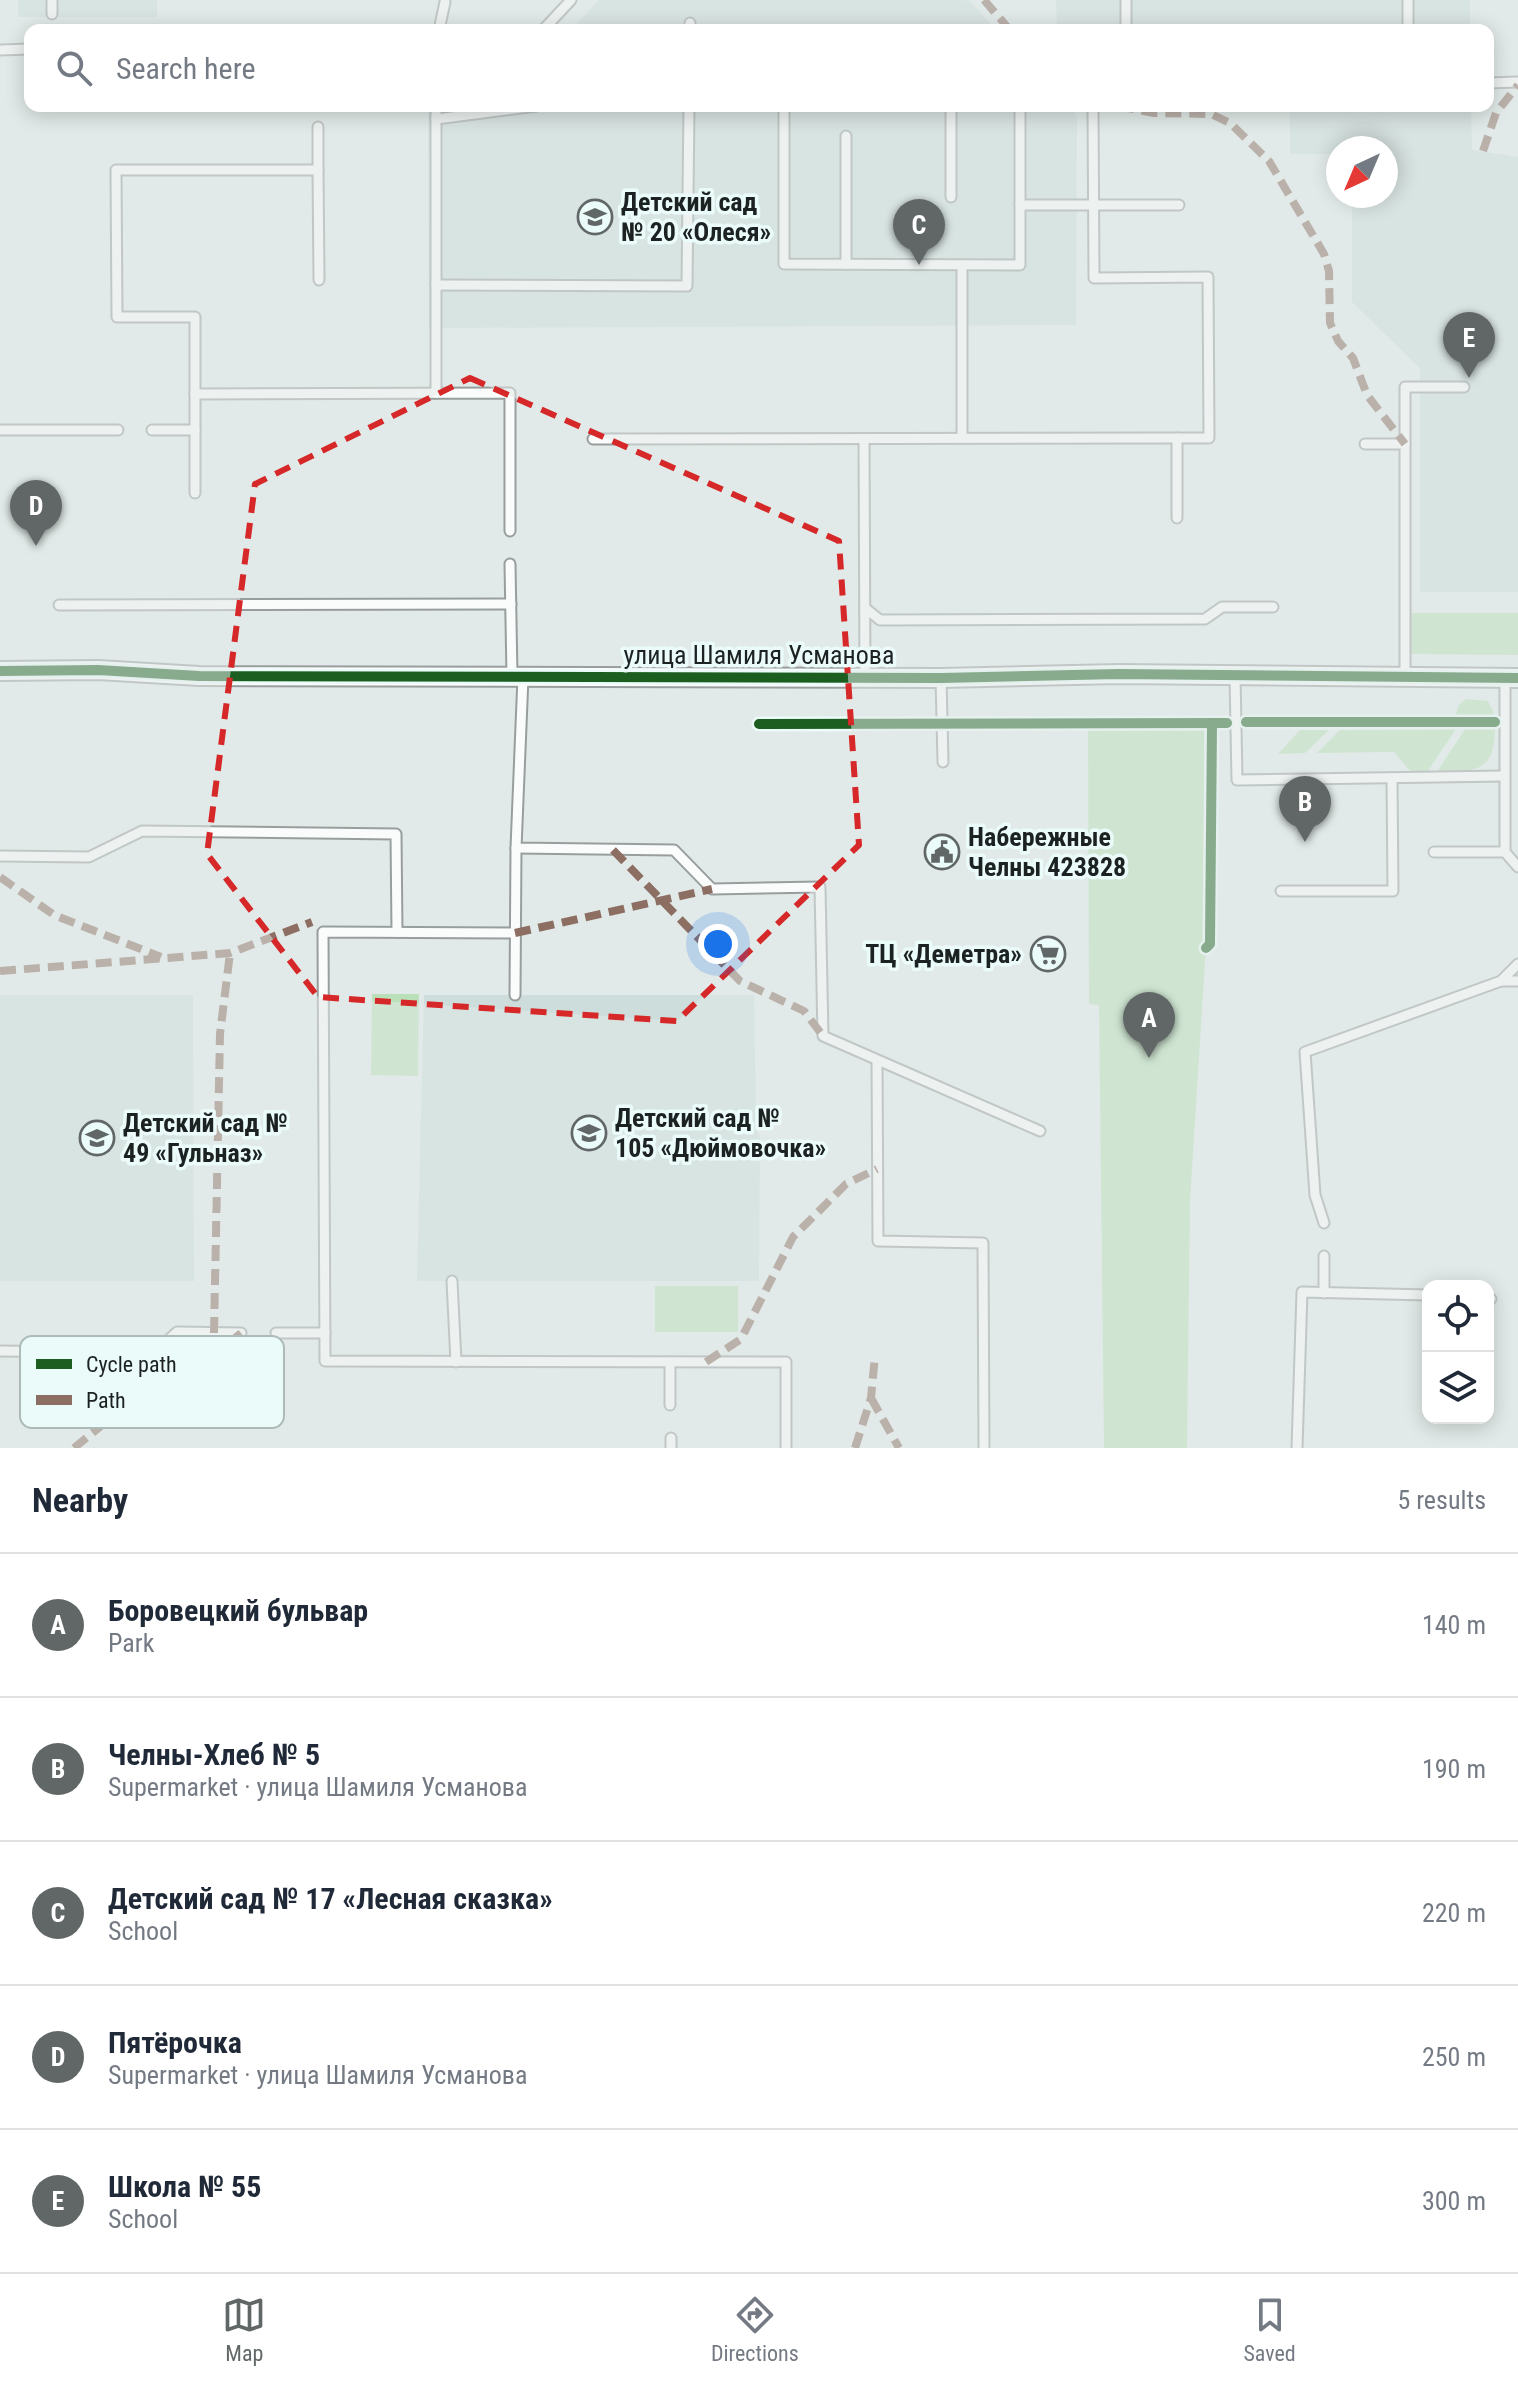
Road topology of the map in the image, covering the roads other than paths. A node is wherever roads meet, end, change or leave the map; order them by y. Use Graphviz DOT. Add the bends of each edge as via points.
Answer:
graph roads {
  1 [pos="52,0"];
  2 [pos="556,0"];
  3 [pos="571,0"];
  4 [pos="1126,0"];
  5 [pos="1408,0"];
  6 [pos="445,2"];
  7 [pos="52,14"];
  8 [pos="556,16"];
  9 [pos="440,24"];
  10 [pos="549,24"];
  11 [pos="1126,24"];
  12 [pos="1408,24"];
  13 [pos="24,49"];
  14 [pos="0,50"];
  15 [pos="1518,82"];
  16 [pos="1494,83"];
  17 [pos="436,112"];
  18 [pos="490,112"];
  19 [pos="689,112"];
  20 [pos="784,112"];
  21 [pos="951,112"];
  22 [pos="1020,112"];
  23 [pos="1093,112"];
  24 [pos="436,119"];
  25 [pos="318,127"];
  26 [pos="846,136"];
  27 [pos="318,170"];
  28 [pos="951,197"];
  29 [pos="1020,205"];
  30 [pos="1094,205"];
  31 [pos="1179,205"];
  32 [pos="846,264"];
  33 [pos="962,265"];
  34 [pos="319,280"];
  35 [pos="436,285"];
  36 [pos="1464,387"];
  37 [pos="436,393"];
  38 [pos="195,394"];
  39 [pos="0,430"];
  40 [pos="118,430"];
  41 [pos="152,430"];
  42 [pos="195,430"];
  43 [pos="962,438"];
  44 [pos="1177,438"];
  45 [pos="593,439"];
  46 [pos="864,439"];
  47 [pos="1365,444"];
  48 [pos="1405,444"];
  49 [pos="195,493"];
  50 [pos="1177,518"];
  51 [pos="510,531"];
  52 [pos="510,564"];
  53 [pos="511,604"];
  54 [pos="59,605"];
  55 [pos="1273,607"];
  56 [pos="865,608"];
  57 [pos="0,671"];
  58 [pos="1235,675"];
  59 [pos="517,677"];
  60 [pos="865,678"];
  61 [pos="941,678"];
  62 [pos="1405,678"];
  63 [pos="1511,678"];
  64 [pos="943,762"];
  65 [pos="1503,776"];
  66 [pos="1392,778"];
  67 [pos="516,848"];
  68 [pos="1434,852"];
  69 [pos="1505,852"];
  70 [pos="0,856"];
  71 [pos="1518,867"];
  72 [pos="1281,891"];
  73 [pos="397,932"];
  74 [pos="515,933"];
  75 [pos="1518,964"];
  76 [pos="1501,981"];
  77 [pos="1518,981"];
  78 [pos="515,995"];
  79 [pos="877,1060"];
  80 [pos="1040,1131"];
  81 [pos="1324,1223"];
  82 [pos="1324,1256"];
  83 [pos="452,1281"];
  84 [pos="1324,1293"];
  85 [pos="1422,1295"];
  86 [pos="241,1333"];
  87 [pos="276,1333"];
  88 [pos="325,1333"];
  89 [pos="173,1336"];
  90 [pos="0,1351"];
  91 [pos="20,1351"];
  92 [pos="456,1362"];
  93 [pos="670,1362"];
  94 [pos="670,1405"];
  95 [pos="786,1448"];
  96 [pos="984,1448"];
  97 [pos="1297,1448"];
  1 -- 7 [label="lane"];
  2 -- 8 [label="lane"];
  3 -- 8 [label="lane"];
  4 -- 11 [label="lane"];
  5 -- 12 [label="lane"];
  6 -- 9 [label="lane"];
  8 -- 10 [label="lane"];
  13 -- 14 [label="lane"];
  15 -- 16 [label="lane"];
  17 -- 24 [label="lane"];
  18 -- 24 [label="lane"];
  19 -- 35 [label="lane" via="687,286"];
  20 -- 32 [label="lane" via="784,264"];
  21 -- 28 [label="lane"];
  22 -- 29 [label="lane"];
  23 -- 30 [label="lane"];
  24 -- 35 [label="lane"];
  25 -- 27 [label="lane"];
  26 -- 32 [label="lane"];
  27 -- 34 [label="lane"];
  27 -- 38 [label="lane" via="116,170 117,317 195,317"];
  29 -- 30 [label="lane"];
  29 -- 33 [label="lane" via="1020,265"];
  30 -- 31 [label="lane"];
  30 -- 44 [label="lane" via="1094,278 1208,277 1209,438"];
  32 -- 33 [label="lane"];
  33 -- 43 [label="lane"];
  35 -- 37 [label="lane"];
  36 -- 48 [label="lane" via="1405,387"];
  37 -- 38 [label="lane"];
  37 -- 51 [label="lane" via="510,393"];
  38 -- 42 [label="lane"];
  39 -- 40 [label="lane"];
  41 -- 42 [label="lane"];
  42 -- 49 [label="lane"];
  43 -- 44 [label="lane"];
  43 -- 46 [label="lane"];
  44 -- 50 [label="lane"];
  45 -- 46 [label="lane"];
  46 -- 56 [label="lane"];
  47 -- 48 [label="lane"];
  48 -- 62 [label="lane"];
  52 -- 53 [label="lane"];
  53 -- 54 [label="lane"];
  53 -- 59 [label="lane"];
  55 -- 56 [label="lane" via="1222,607 1205,619 880,620"];
  56 -- 60 [label="lane"];
  57 -- 59 [label="street, улица Шамиля Усманова"];
  58 -- 61 [label="street, улица Шамиля Усманова"];
  58 -- 62 [label="street, улица Шамиля Усманова"];
  58 -- 66 [label="lane" via="1237,780"];
  59 -- 60 [label="street, улица Шамиля Усманова"];
  59 -- 67 [label="lane"];
  60 -- 61 [label="street, улица Шамиля Усманова"];
  61 -- 64 [label="lane"];
  62 -- 63 [label="street, улица Шамиля Усманова"];
  63 -- 65 [label="lane"];
  65 -- 66 [label="lane"];
  65 -- 69 [label="lane"];
  66 -- 72 [label="lane" via="1393,891"];
  67 -- 74 [label="lane"];
  67 -- 79 [label="lane" via="674,850 712,889 820,887 823,1036"];
  68 -- 69 [label="lane"];
  69 -- 71 [label="lane"];
  70 -- 73 [label="lane" via="89,857 142,831 396,834"];
  73 -- 74 [label="lane"];
  73 -- 88 [label="lane" via="323,932"];
  74 -- 78 [label="lane"];
  75 -- 76 [label="lane"];
  76 -- 77 [label="lane"];
  76 -- 81 [label="lane" via="1305,1052 1315,1195"];
  79 -- 80 [label="lane"];
  79 -- 96 [label="lane" via="878,1241 983,1243"];
  82 -- 84 [label="lane"];
  83 -- 92 [label="lane"];
  84 -- 85 [label="lane"];
  84 -- 97 [label="lane" via="1302,1292"];
  86 -- 89 [label="lane"];
  87 -- 88 [label="lane"];
  88 -- 92 [label="lane" via="325,1361"];
  90 -- 91 [label="lane"];
  92 -- 93 [label="lane"];
  93 -- 94 [label="lane"];
  93 -- 95 [label="lane" via="786,1362"];
}
